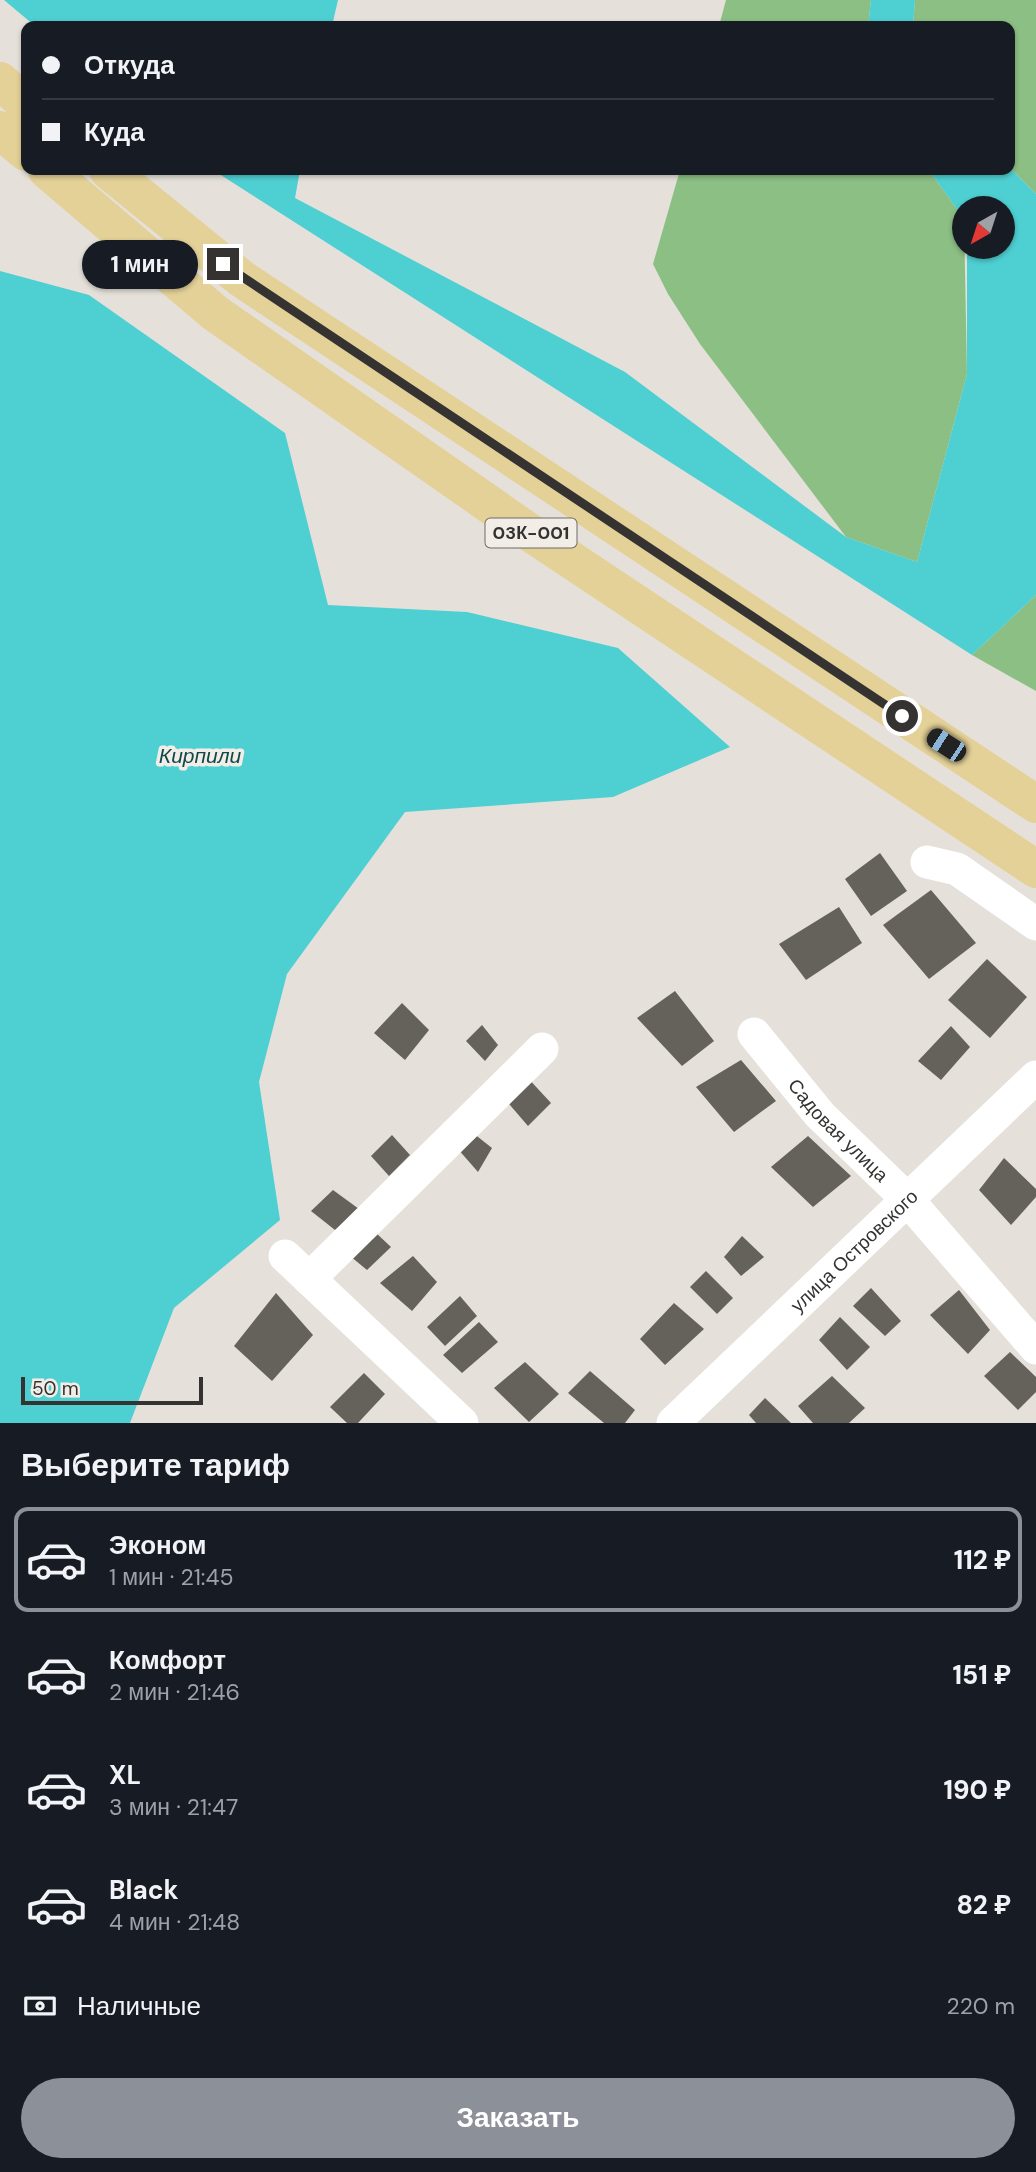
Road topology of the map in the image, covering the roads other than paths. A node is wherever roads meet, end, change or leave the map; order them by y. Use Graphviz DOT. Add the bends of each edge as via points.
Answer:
graph roads {
  1 [pos="0,81"];
  2 [pos="21,100"];
  3 [pos="0,130"];
  4 [pos="21,148"];
  5 [pos="53,175"];
  6 [pos="114,175"];
  7 [pos="879,701"];
  8 [pos="1036,783"];
  9 [pos="1036,804"];
  10 [pos="927,862"];
  11 [pos="1036,869"];
  12 [pos="1036,924"];
  13 [pos="754,1034"];
  14 [pos="542,1049"];
  15 [pos="1036,1077"];
  16 [pos="906,1198"];
  17 [pos="285,1256"];
  18 [pos="310,1279"];
  19 [pos="1036,1349"];
  20 [pos="461,1423"];
  21 [pos="673,1423"];
  1 -- 2 [label="main road"];
  3 -- 4 [label="main road"];
  5 -- 11 [label="main road, 03К-001" via="215,313 529,532"];
  6 -- 7 [label="main road, 03К-001" via="243,279"];
  7 -- 8 [label="main road" via="925,718 1010,772"];
  7 -- 9 [label="main road, 03К-001"];
  10 -- 12 [label="street" via="957,869"];
  13 -- 16 [label="street, Садовая улица" via="820,1115"];
  14 -- 18 [label="street"];
  15 -- 16 [label="street, улица Островского"];
  16 -- 19 [label="street, Садовая улица"];
  16 -- 21 [label="street, улица Островского"];
  17 -- 18 [label="street"];
  18 -- 20 [label="street"];
}
